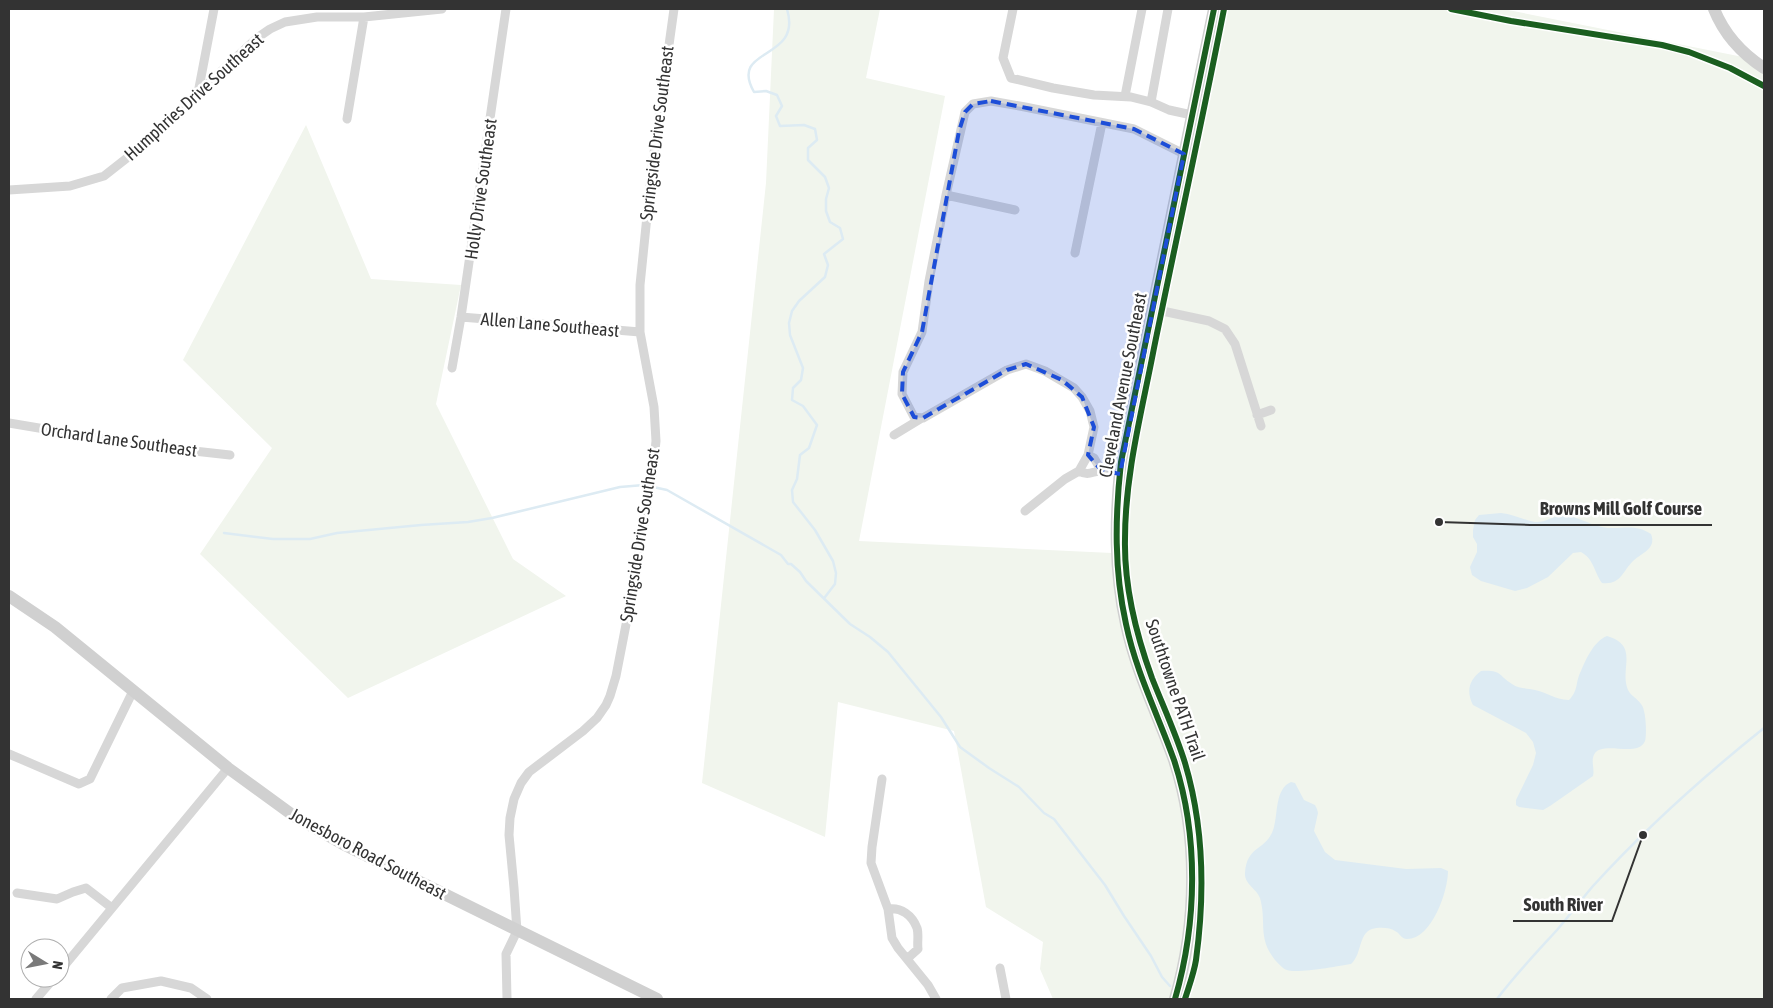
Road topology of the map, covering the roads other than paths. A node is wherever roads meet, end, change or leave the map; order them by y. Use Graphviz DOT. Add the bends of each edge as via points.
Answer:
graph roads {
  1 [pos="214,9"];
  2 [pos="442,9"];
  3 [pos="506,9"];
  4 [pos="674,9"];
  5 [pos="1013,9"];
  6 [pos="1142,9"];
  7 [pos="1168,9"];
  8 [pos="1214,9"];
  9 [pos="1714,9"];
  10 [pos="364,16"];
  11 [pos="1764,68"];
  12 [pos="198,92"];
  13 [pos="1125,96"];
  14 [pos="1151,102"];
  15 [pos="1192,115"];
  16 [pos="347,119"];
  17 [pos="1102,123"];
  18 [pos="1184,154"];
  19 [pos="9,192"];
  20 [pos="946,195"];
  21 [pos="1015,210"];
  22 [pos="1074,253"];
  23 [pos="1152,309"];
  24 [pos="462,317"];
  25 [pos="640,332"];
  26 [pos="452,368"];
  27 [pos="1272,410"];
  28 [pos="1257,415"];
  29 [pos="923,418"];
  30 [pos="9,423"];
  31 [pos="1261,426"];
  32 [pos="894,434"];
  33 [pos="230,455"];
  34 [pos="1088,455"];
  35 [pos="1101,470"];
  36 [pos="1079,471"];
  37 [pos="1120,474"];
  38 [pos="1025,511"];
  39 [pos="9,596"];
  40 [pos="133,691"];
  41 [pos="9,754"];
  42 [pos="228,768"];
  43 [pos="882,779"];
  44 [pos="17,893"];
  45 [pos="112,908"];
  46 [pos="888,909"];
  47 [pos="516,931"];
  48 [pos="908,958"];
  49 [pos="70,959"];
  50 [pos="1000,968"];
  51 [pos="45,988"];
  52 [pos="36,999"];
  53 [pos="111,999"];
  54 [pos="207,999"];
  55 [pos="507,999"];
  56 [pos="658,999"];
  57 [pos="936,999"];
  58 [pos="1006,999"];
  59 [pos="1175,999"];
  1 -- 12 [label="street"];
  2 -- 10 [label="street, Humphries Drive Southeast"];
  3 -- 24 [label="street, Holly Drive Southeast"];
  4 -- 25 [label="street, Springside Drive Southeast" via="645,229"];
  5 -- 13 [label="street" via="1003,58 1012,78 1094,95"];
  6 -- 13 [label="street"];
  7 -- 14 [label="street"];
  8 -- 15 [label="main road, Cleveland Avenue Southeast"];
  9 -- 11 [label="main road" via="1730,38"];
  10 -- 12 [label="street, Humphries Drive Southeast" via="317,17 285,22 257,38"];
  10 -- 16 [label="street"];
  12 -- 19 [label="street, Humphries Drive Southeast" via="104,176 70,186"];
  13 -- 14 [label="street"];
  14 -- 15 [label="street"];
  15 -- 18 [label="main road, Cleveland Avenue Southeast"];
  17 -- 18 [label="street" via="1150,135"];
  17 -- 20 [label="street" via="991,101 973,104 964,112"];
  17 -- 22 [label="street"];
  18 -- 23 [label="main road, Cleveland Avenue Southeast"];
  20 -- 21 [label="street"];
  20 -- 29 [label="street" via="922,332 903,372 902,394 914,417"];
  23 -- 28 [label="street" via="1209,321 1225,329 1235,344"];
  23 -- 37 [label="main road, Cleveland Avenue Southeast"];
  24 -- 25 [label="street, Allen Lane Southeast"];
  24 -- 26 [label="street, Holly Drive Southeast"];
  25 -- 47 [label="street, Springside Drive Southeast" via="654,407 656,441 616,676 608,701 596,718 529,772 521,783 508,835"];
  27 -- 28 [label="street"];
  28 -- 31 [label="street"];
  29 -- 32 [label="street"];
  29 -- 34 [label="street" via="1006,370 1026,364 1062,380 1082,397 1090,410 1094,427"];
  30 -- 33 [label="street, Orchard Lane Southeast" via="140,445"];
  34 -- 35 [label="street" via="1094,458"];
  34 -- 36 [label="street"];
  35 -- 36 [label="street" via="1094,474"];
  35 -- 37 [label="street"];
  36 -- 38 [label="street"];
  37 -- 59 [label="main road, Cleveland Avenue Southeast" via="1116,510 1117,571 1126,626 1182,790 1192,862 1188,937"];
  39 -- 40 [label="main road, Jonesboro Road Southeast" via="55,627"];
  40 -- 41 [label="street" via="90,779 79,784"];
  40 -- 42 [label="main road, Jonesboro Road Southeast"];
  42 -- 45 [label="street"];
  42 -- 47 [label="main road, Jonesboro Road Southeast" via="294,816 327,835"];
  43 -- 46 [label="street" via="871,863"];
  44 -- 45 [label="street" via="57,900 86,888"];
  45 -- 49 [label="street"];
  46 -- 48 [label="street" via="892,938"];
  46 -- 48 [label="street" via="897,908 907,914 917,928 918,949"];
  47 -- 55 [label="street" via="506,954"];
  47 -- 56 [label="main road, Jonesboro Road Southeast"];
  48 -- 57 [label="street"];
  50 -- 58 [label="street"];
  51 -- 52 [label="street"];
  53 -- 54 [label="street" via="122,988 161,981 191,988"];
}
